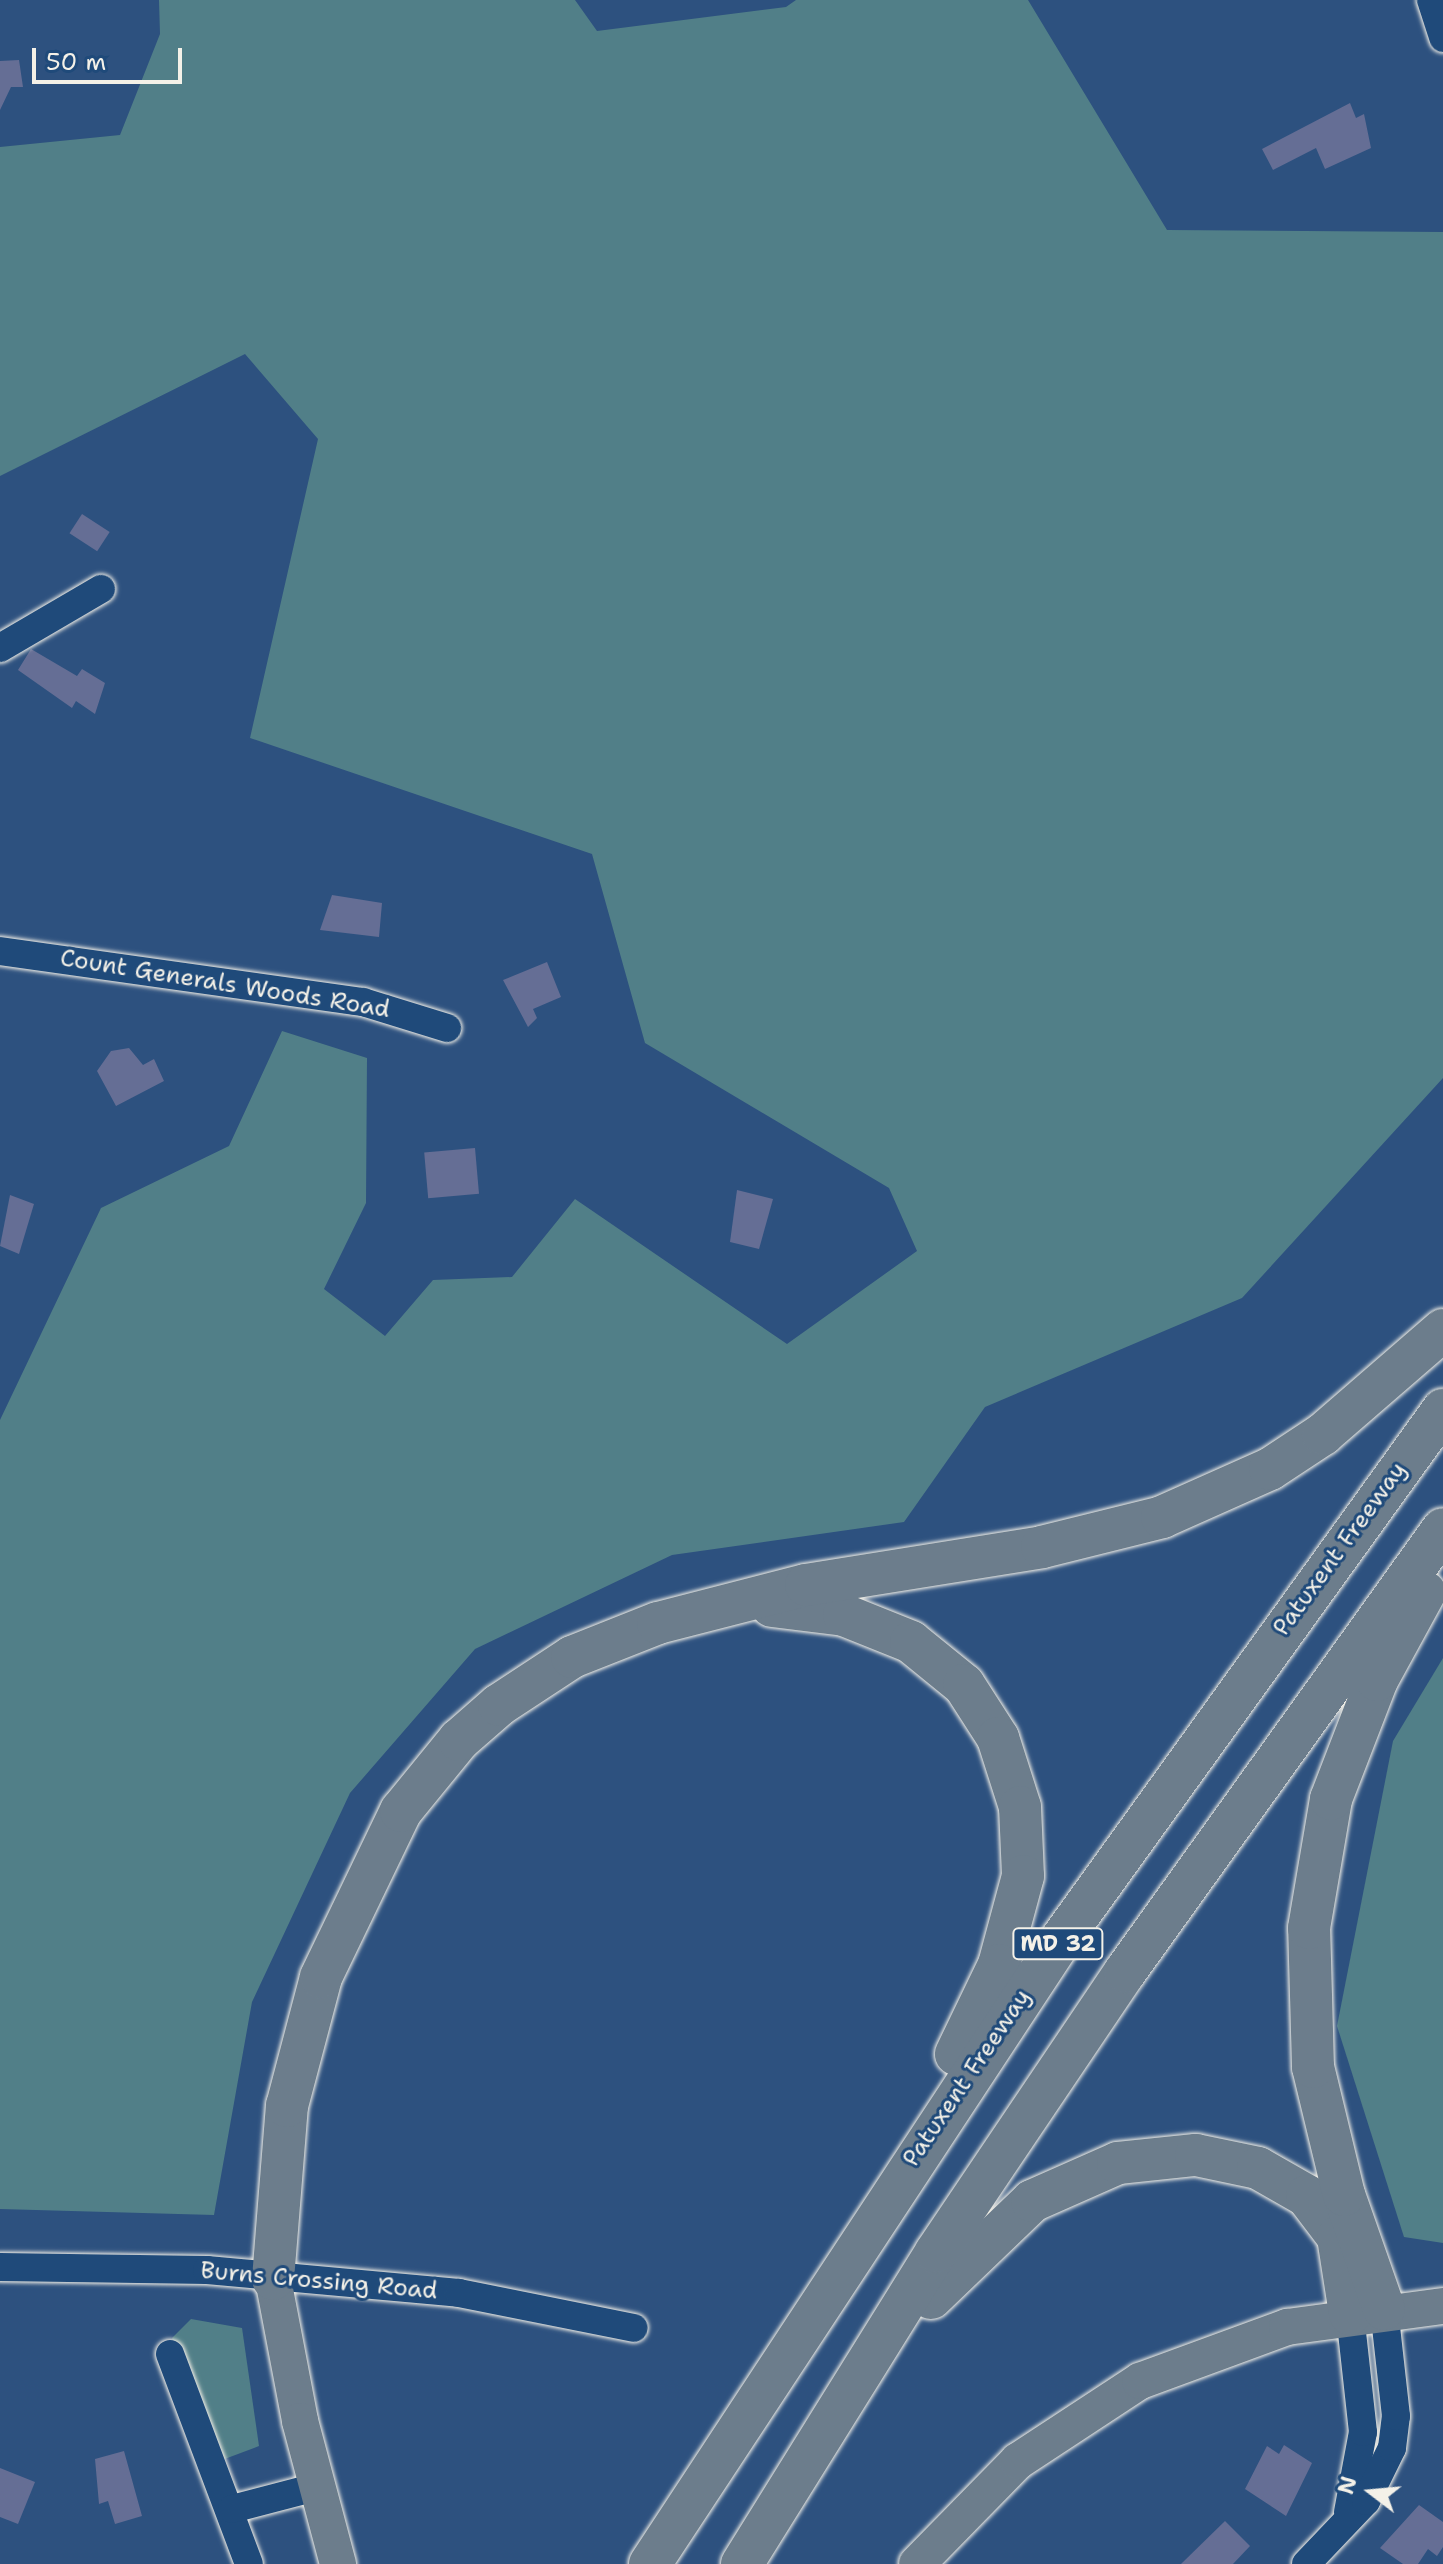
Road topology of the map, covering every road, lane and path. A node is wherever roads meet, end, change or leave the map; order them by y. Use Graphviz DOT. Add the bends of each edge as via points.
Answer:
graph roads {
  1 [pos="1431,0"];
  2 [pos="1443,38"];
  3 [pos="101,589"];
  4 [pos="0,648"];
  5 [pos="0,951"];
  6 [pos="447,1028"];
  7 [pos="1443,1330"];
  8 [pos="1443,1410"];
  9 [pos="1443,1529"];
  10 [pos="1443,1563"];
  11 [pos="703,1610"];
  12 [pos="0,2267"];
  13 [pos="273,2279"];
  14 [pos="1443,2306"];
  15 [pos="1367,2312"];
  16 [pos="634,2328"];
  17 [pos="170,2354"];
  18 [pos="805,2469"];
  19 [pos="316,2487"];
  20 [pos="695,2493"];
  21 [pos="232,2509"];
  22 [pos="249,2564"];
  23 [pos="338,2564"];
  24 [pos="650,2564"];
  25 [pos="742,2564"];
  26 [pos="917,2564"];
  27 [pos="1306,2564"];
  1 -- 2 [label="street"];
  3 -- 4 [label="street"];
  5 -- 6 [label="street, Count Generals Woods Road" via="363,1002"];
  7 -- 11 [label="highway" via="1323,1434 1270,1469 1162,1517 1081,1539"];
  8 -- 20 [label="highway, Patuxent Freeway / MD 32" via="1063,1937"];
  9 -- 18 [label="highway, MD 32" via="1125,1972 936,2252"];
  10 -- 15 [label="highway" via="1352,1738 1331,1799 1309,1928 1313,2067"];
  11 -- 13 [label="highway" via="614,1639 538,1678 459,1740 401,1811 348,1912 297,2047 278,2164"];
  11 -- 20 [label="highway" via="819,1610 878,1626 920,1648 964,1685 998,1738 1023,1844 1016,1911 977,2017"];
  12 -- 13 [label="street, Burns Crossing Road" via="207,2270"];
  13 -- 16 [label="street, Burns Crossing Road" via="459,2293"];
  13 -- 19 [label="main road"];
  14 -- 15 [label="main road"];
  15 -- 18 [label="highway" via="1338,2237 1287,2181 1196,2155 1118,2163 1032,2201 991,2233 913,2320"];
  15 -- 26 [label="main road" via="1214,2351 1097,2406 1018,2461"];
  15 -- 27 [label="street" via="1363,2432 1345,2524"];
  17 -- 21 [label="street"];
  18 -- 25 [label="highway, MD 32"];
  19 -- 21 [label="street"];
  19 -- 23 [label="main road"];
  20 -- 24 [label="highway, Patuxent Freeway / MD 32"];
  21 -- 22 [label="street"];
}
